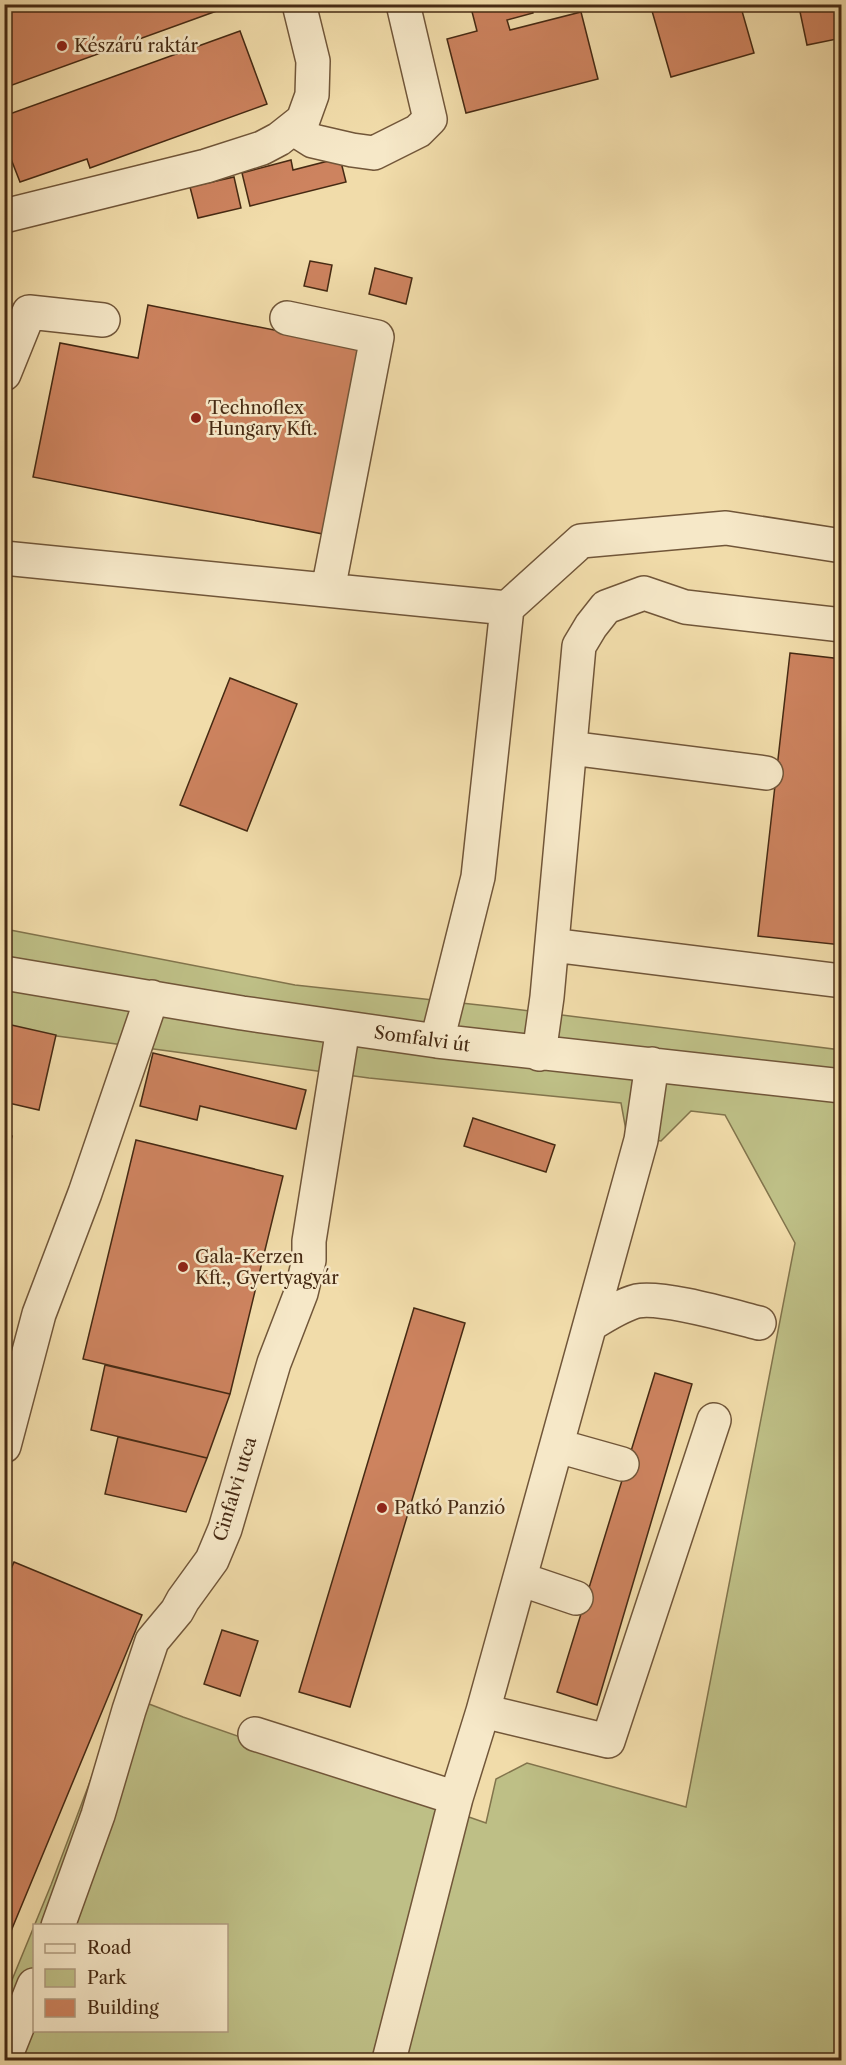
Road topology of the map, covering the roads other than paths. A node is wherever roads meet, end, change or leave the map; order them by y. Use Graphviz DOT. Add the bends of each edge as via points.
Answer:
graph roads {
  1 [pos="299,4"];
  2 [pos="403,4"];
  3 [pos="294,129"];
  4 [pos="4,216"];
  5 [pos="286,318"];
  6 [pos="104,320"];
  7 [pos="4,374"];
  8 [pos="842,546"];
  9 [pos="4,558"];
  10 [pos="328,590"];
  11 [pos="507,608"];
  12 [pos="842,625"];
  13 [pos="570,748"];
  14 [pos="766,772"];
  15 [pos="552,945"];
  16 [pos="4,973"];
  17 [pos="842,981"];
  18 [pos="152,997"];
  19 [pos="343,1028"];
  20 [pos="437,1041"];
  21 [pos="539,1054"];
  22 [pos="652,1064"];
  23 [pos="842,1086"];
  24 [pos="759,1323"];
  25 [pos="591,1324"];
  26 [pos="714,1420"];
  27 [pos="4,1446"];
  28 [pos="558,1446"];
  29 [pos="622,1464"];
  30 [pos="520,1579"];
  31 [pos="576,1598"];
  32 [pos="483,1711"];
  33 [pos="255,1734"];
  34 [pos="456,1798"];
  35 [pos="59,1924"];
  36 [pos="33,1988"];
  37 [pos="4,2060"];
  38 [pos="389,2061"];
  1 -- 3 [label="street" via="314,78 308,109"];
  2 -- 3 [label="street" via="430,119 418,131 374,153 313,141"];
  3 -- 4 [label="street" via="262,148 206,166"];
  5 -- 10 [label="street" via="377,337"];
  6 -- 7 [label="street" via="29,312"];
  8 -- 11 [label="street" via="726,528 580,541"];
  9 -- 10 [label="street"];
  10 -- 11 [label="street"];
  11 -- 20 [label="street" via="478,877"];
  12 -- 13 [label="street" via="685,607 644,592 606,607 579,646"];
  13 -- 14 [label="street"];
  13 -- 15 [label="street"];
  15 -- 17 [label="street"];
  15 -- 21 [label="street"];
  16 -- 18 [label="street, Somfalvi út"];
  18 -- 19 [label="street, Somfalvi út"];
  18 -- 27 [label="street" via="39,1314"];
  19 -- 20 [label="street, Somfalvi út"];
  19 -- 35 [label="street, Cinfalvi utca" via="301,1293 274,1363 225,1529 212,1560 152,1641 98,1815"];
  20 -- 21 [label="street, Somfalvi út"];
  21 -- 22 [label="street, Somfalvi út"];
  22 -- 23 [label="street, Somfalvi út"];
  22 -- 25 [label="street" via="641,1140"];
  24 -- 25 [label="street" via="693,1307 637,1301"];
  25 -- 28 [label="street"];
  26 -- 32 [label="street" via="608,1741"];
  28 -- 29 [label="street"];
  28 -- 30 [label="street"];
  30 -- 31 [label="street"];
  30 -- 32 [label="street"];
  32 -- 34 [label="street"];
  33 -- 34 [label="street"];
  34 -- 38 [label="street"];
  36 -- 37 [label="street"];
}
